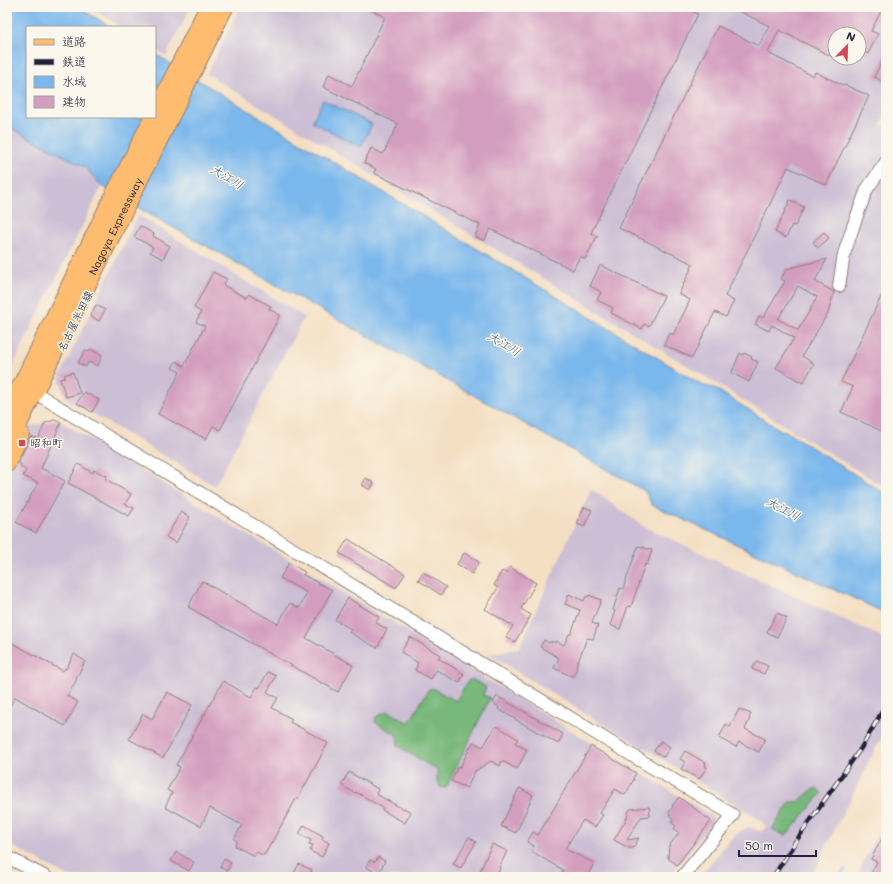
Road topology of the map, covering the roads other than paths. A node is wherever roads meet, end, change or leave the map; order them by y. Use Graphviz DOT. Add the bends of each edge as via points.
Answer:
graph roads {
  1 [pos="202,7"];
  2 [pos="209,7"];
  3 [pos="224,7"];
  4 [pos="229,7"];
  5 [pos="156,102"];
  6 [pos="156,114"];
  7 [pos="149,118"];
  8 [pos="154,118"];
  9 [pos="884,164"];
  10 [pos="839,286"];
  11 [pos="39,394"];
  12 [pos="7,406"];
  13 [pos="7,416"];
  14 [pos="7,446"];
  15 [pos="7,464"];
  16 [pos="7,857"];
  17 [pos="46,877"];
  18 [pos="682,877"];
  1 -- 5 [label="main road"];
  2 -- 6 [label="highway, Nagoya Expressway"];
  3 -- 14 [label="highway, Nagoya Expressway"];
  4 -- 11 [label="main road, 名古屋半田線"];
  7 -- 12 [label="main road"];
  8 -- 13 [label="highway, Nagoya Expressway"];
  9 -- 10 [label="street" via="867,189 855,221 844,254"];
  11 -- 15 [label="main road, 名古屋半田線"];
  11 -- 18 [label="street" via="733,815"];
  16 -- 17 [label="street"];
}
